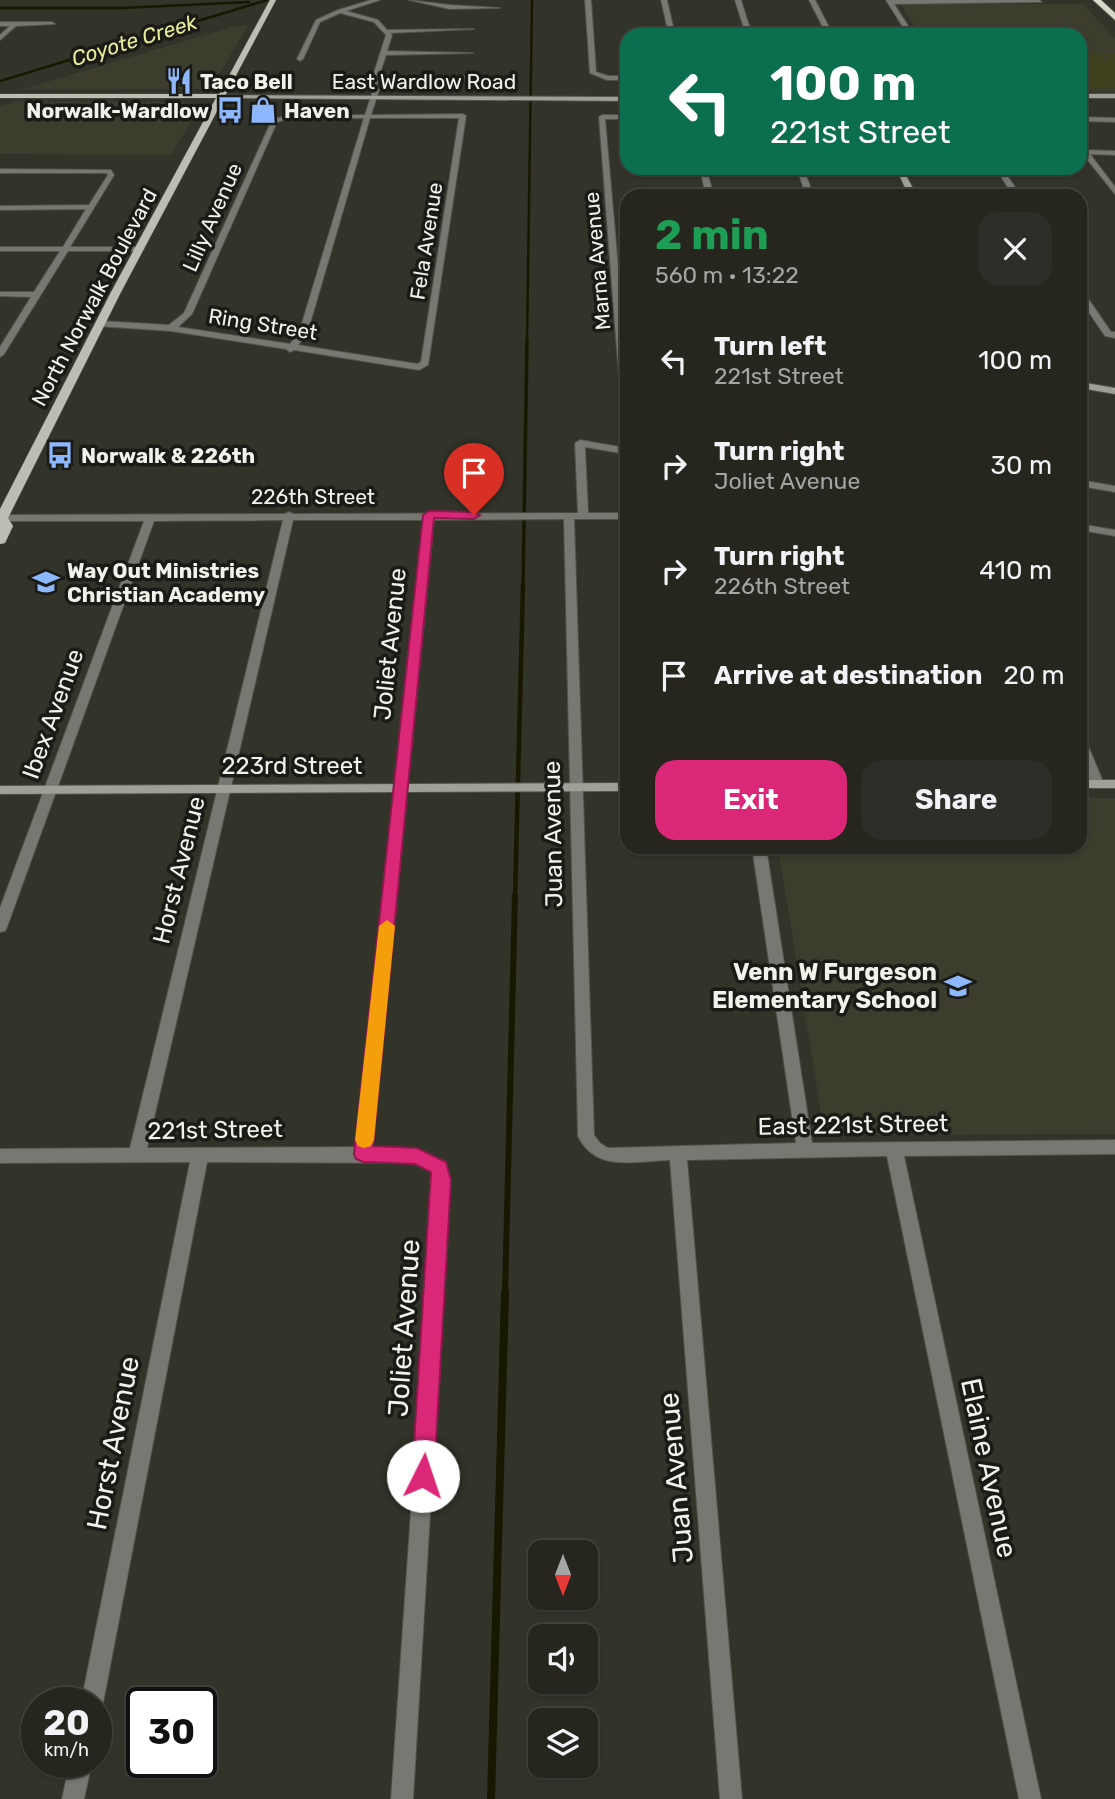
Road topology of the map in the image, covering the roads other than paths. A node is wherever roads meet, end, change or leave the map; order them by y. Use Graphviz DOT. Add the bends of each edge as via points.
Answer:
graph roads {
  1 [pos="273,0"];
  2 [pos="377,0"];
  3 [pos="412,0"];
  4 [pos="588,0"];
  5 [pos="664,0"];
  6 [pos="738,0"];
  7 [pos="813,0"];
  8 [pos="1097,0"];
  9 [pos="890,1"];
  10 [pos="965,1"];
  11 [pos="1038,1"];
  12 [pos="497,8"];
  13 [pos="343,10"];
  14 [pos="1115,18"];
  15 [pos="375,19"];
  16 [pos="0,24"];
  17 [pos="15,24"];
  18 [pos="52,24"];
  19 [pos="670,28"];
  20 [pos="747,28"];
  21 [pos="827,28"];
  22 [pos="907,28"];
  23 [pos="471,29"];
  24 [pos="388,31"];
  25 [pos="397,33"];
  26 [pos="0,38"];
  27 [pos="395,44"];
  28 [pos="384,53"];
  29 [pos="470,53"];
  30 [pos="300,58"];
  31 [pos="391,60"];
  32 [pos="379,66"];
  33 [pos="358,78"];
  34 [pos="376,78"];
  35 [pos="385,78"];
  36 [pos="467,78"];
  37 [pos="620,78"];
  38 [pos="374,94"];
  39 [pos="0,96"];
  40 [pos="222,96"];
  41 [pos="620,97"];
  42 [pos="1087,97"];
  43 [pos="1115,97"];
  44 [pos="368,116"];
  45 [pos="620,117"];
  46 [pos="1087,119"];
  47 [pos="1115,120"];
  48 [pos="1087,150"];
  49 [pos="1115,153"];
  50 [pos="1087,155"];
  51 [pos="0,171"];
  52 [pos="1114,190"];
  53 [pos="91,207"];
  54 [pos="0,208"];
  55 [pos="0,249"];
  56 [pos="64,249"];
  57 [pos="140,249"];
  58 [pos="0,294"];
  59 [pos="37,295"];
  60 [pos="1087,303"];
  61 [pos="100,324"];
  62 [pos="171,328"];
  63 [pos="620,331"];
  64 [pos="1115,335"];
  65 [pos="290,349"];
  66 [pos="0,354"];
  67 [pos="419,367"];
  68 [pos="1087,386"];
  69 [pos="1115,391"];
  70 [pos="620,450"];
  71 [pos="1087,484"];
  72 [pos="1115,489"];
  73 [pos="289,515"];
  74 [pos="429,515"];
  75 [pos="620,516"];
  76 [pos="150,517"];
  77 [pos="576,517"];
  78 [pos="1,518"];
  79 [pos="1087,528"];
  80 [pos="1115,533"];
  81 [pos="0,540"];
  82 [pos="1087,758"];
  83 [pos="1087,784"];
  84 [pos="1098,784"];
  85 [pos="1115,784"];
  86 [pos="578,787"];
  87 [pos="620,787"];
  88 [pos="402,788"];
  89 [pos="226,789"];
  90 [pos="0,790"];
  91 [pos="50,790"];
  92 [pos="760,854"];
  93 [pos="0,927"];
  94 [pos="1115,1147"];
  95 [pos="594,1148"];
  96 [pos="894,1149"];
  97 [pos="805,1150"];
  98 [pos="678,1153"];
  99 [pos="200,1154"];
  100 [pos="363,1154"];
  101 [pos="137,1155"];
  102 [pos="0,1156"];
  103 [pos="429,1160"];
  104 [pos="95,1687"];
  105 [pos="78,1778"];
  106 [pos="74,1799"];
  107 [pos="402,1799"];
  108 [pos="731,1799"];
  109 [pos="1030,1799"];
  1 -- 40 [label="main road, North Norwalk Boulevard"];
  2 -- 13 [label="street"];
  3 -- 12 [label="street" via="450,8"];
  4 -- 37 [label="street" via="593,73"];
  5 -- 19 [label="street"];
  6 -- 20 [label="street"];
  7 -- 21 [label="street"];
  8 -- 14 [label="highway"];
  9 -- 10 [label="street"];
  9 -- 22 [label="street"];
  10 -- 11 [label="street"];
  13 -- 15 [label="street"];
  13 -- 30 [label="street" via="313,27"];
  15 -- 24 [label="street"];
  15 -- 25 [label="street"];
  16 -- 17 [label="street"];
  17 -- 18 [label="street"];
  17 -- 26 [label="street"];
  23 -- 25 [label="street"];
  24 -- 25 [label="street"];
  24 -- 28 [label="street"];
  27 -- 31 [label="street"];
  28 -- 31 [label="street"];
  28 -- 32 [label="street"];
  29 -- 31 [label="street"];
  31 -- 32 [label="street"];
  31 -- 35 [label="street"];
  32 -- 34 [label="street"];
  33 -- 34 [label="street"];
  34 -- 35 [label="street"];
  34 -- 38 [label="street"];
  35 -- 36 [label="street"];
  35 -- 38 [label="street"];
  38 -- 40 [label="main road, East Wardlow Road"];
  38 -- 41 [label="main road, East Wardlow Road"];
  38 -- 44 [label="street"];
  39 -- 40 [label="main road, East Wardlow Road"];
  40 -- 57 [label="main road, North Norwalk Boulevard"];
  42 -- 43 [label="main road"];
  44 -- 62 [label="street, Lilly Avenue" via="274,121 188,314"];
  44 -- 65 [label="street" via="303,334"];
  44 -- 67 [label="street, Fela Avenue" via="463,116 425,363"];
  45 -- 63 [label="street, Marna Avenue" via="602,117"];
  46 -- 47 [label="street"];
  48 -- 49 [label="street"];
  50 -- 52 [label="street"];
  51 -- 53 [label="street" via="109,171 111,175"];
  53 -- 54 [label="street"];
  53 -- 56 [label="street"];
  55 -- 56 [label="street"];
  56 -- 57 [label="street"];
  56 -- 59 [label="street"];
  57 -- 61 [label="main road, North Norwalk Boulevard"];
  58 -- 59 [label="street"];
  59 -- 66 [label="street"];
  60 -- 64 [label="street" via="1108,334"];
  61 -- 62 [label="street, Ring Street"];
  61 -- 78 [label="main road, North Norwalk Boulevard"];
  62 -- 65 [label="street, Ring Street"];
  65 -- 67 [label="street, Ring Street"];
  68 -- 69 [label="main road"];
  70 -- 77 [label="street, Juan Avenue" via="580,443"];
  71 -- 72 [label="street"];
  73 -- 74 [label="street, 226th Street"];
  73 -- 76 [label="street, 226th Street"];
  73 -- 89 [label="street, Horst Avenue"];
  74 -- 77 [label="street, 226th Street"];
  74 -- 88 [label="street, Joliet Avenue"];
  75 -- 77 [label="street, 226th Street"];
  76 -- 78 [label="street, 226th Street"];
  76 -- 91 [label="street, Ibex Avenue"];
  77 -- 86 [label="street, Juan Avenue"];
  78 -- 81 [label="main road" via="7,526"];
  79 -- 80 [label="street"];
  82 -- 84 [label="street"];
  83 -- 84 [label="main road"];
  84 -- 85 [label="main road"];
  86 -- 87 [label="main road, 223rd Street"];
  86 -- 88 [label="main road, 223rd Street"];
  86 -- 95 [label="street, Juan Avenue" via="586,1136"];
  88 -- 89 [label="main road, 223rd Street"];
  88 -- 100 [label="street, Joliet Avenue"];
  89 -- 91 [label="main road, 223rd Street"];
  89 -- 101 [label="street, Horst Avenue"];
  90 -- 91 [label="main road, 223rd Street"];
  91 -- 93 [label="street, Ibex Avenue"];
  92 -- 97 [label="street"];
  94 -- 96 [label="street, East 221st Street"];
  95 -- 98 [label="street, East 221st Street" via="606,1155"];
  96 -- 97 [label="street, East 221st Street"];
  96 -- 109 [label="street, Elaine Avenue"];
  97 -- 98 [label="street, East 221st Street"];
  98 -- 108 [label="street, Juan Avenue"];
  99 -- 100 [label="street, 221st Street"];
  99 -- 101 [label="street, 221st Street"];
  99 -- 104 [label="street, Horst Avenue"];
  100 -- 103 [label="street, 221st Street" via="402,1154"];
  101 -- 102 [label="street, 221st Street"];
  103 -- 107 [label="street, Joliet Avenue" via="440,1167 442,1180"];
  105 -- 106 [label="street"];
}
